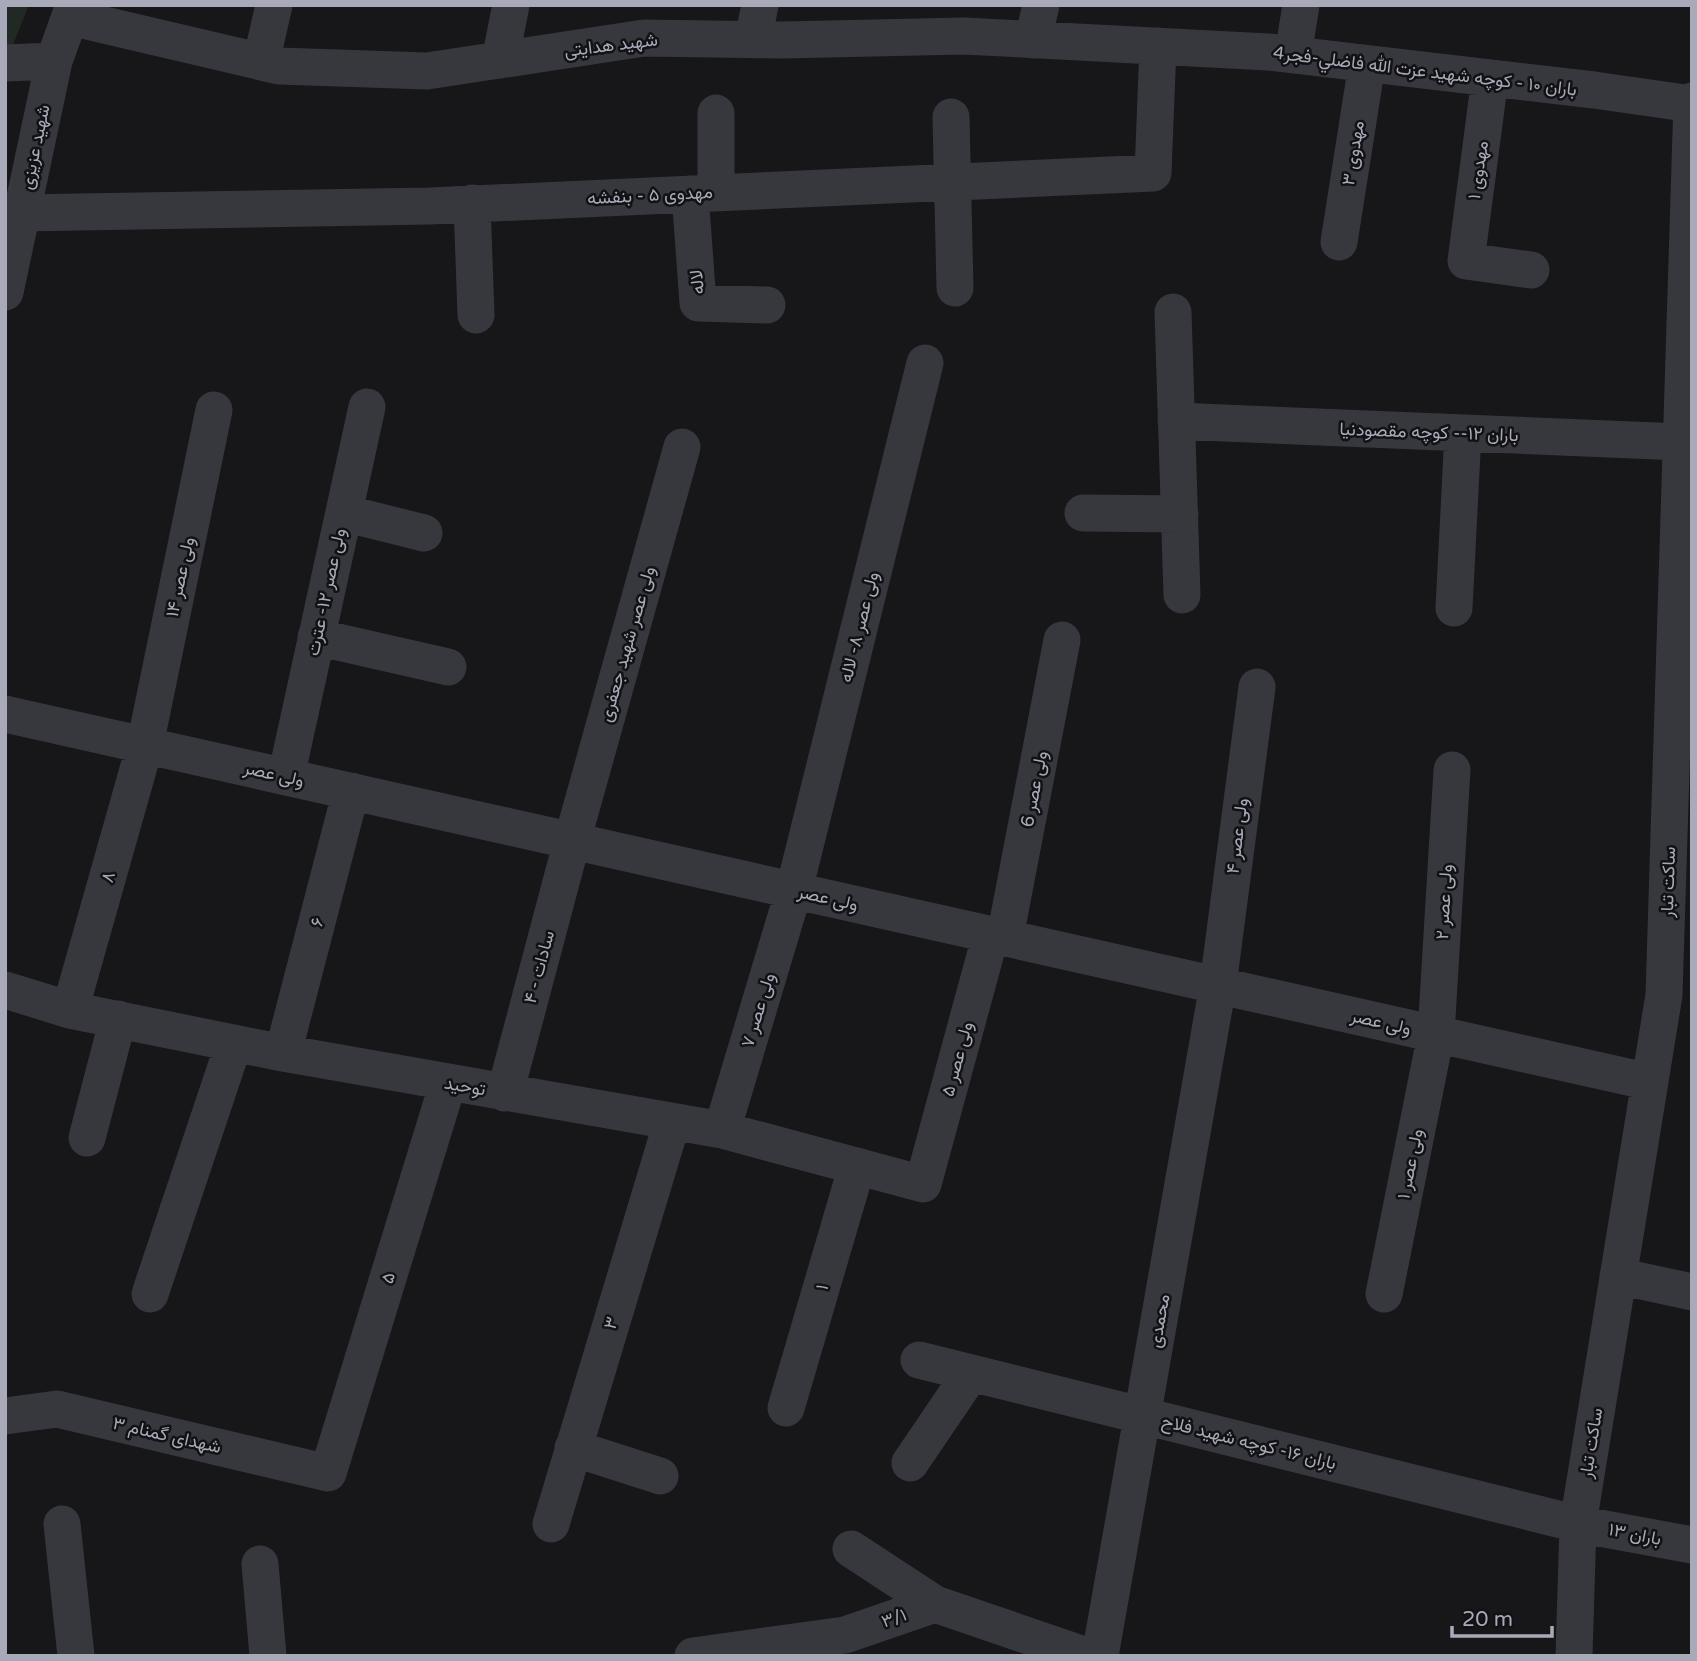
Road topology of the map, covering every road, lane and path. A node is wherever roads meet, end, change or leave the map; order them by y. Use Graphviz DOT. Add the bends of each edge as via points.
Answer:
graph roads {
  1 [pos="274,5"];
  2 [pos="511,5"];
  3 [pos="1301,5"];
  4 [pos="72,11"];
  5 [pos="757,23"];
  6 [pos="1037,23"];
  7 [pos="1158,46"];
  8 [pos="1293,55"];
  9 [pos="500,60"];
  10 [pos="54,61"];
  11 [pos="261,62"];
  12 [pos="5,63"];
  13 [pos="1367,64"];
  14 [pos="1490,78"];
  15 [pos="1692,103"];
  16 [pos="716,113"];
  17 [pos="951,117"];
  18 [pos="953,181"];
  19 [pos="18,193"];
  20 [pos="703,193"];
  21 [pos="472,204"];
  22 [pos="1339,243"];
  23 [pos="1531,270"];
  24 [pos="955,288"];
  25 [pos="5,292"];
  26 [pos="767,305"];
  27 [pos="1173,312"];
  28 [pos="476,315"];
  29 [pos="925,363"];
  30 [pos="1688,369"];
  31 [pos="367,407"];
  32 [pos="214,410"];
  33 [pos="1176,421"];
  34 [pos="1464,433"];
  35 [pos="1681,442"];
  36 [pos="682,447"];
  37 [pos="344,513"];
  38 [pos="1083,513"];
  39 [pos="1180,514"];
  40 [pos="424,533"];
  41 [pos="1182,595"];
  42 [pos="1454,608"];
  43 [pos="316,637"];
  44 [pos="1062,640"];
  45 [pos="449,667"];
  46 [pos="1683,678"];
  47 [pos="1257,687"];
  48 [pos="5,714"];
  49 [pos="145,745"];
  50 [pos="1452,770"];
  51 [pos="286,777"];
  52 [pos="351,791"];
  53 [pos="572,841"];
  54 [pos="794,890"];
  55 [pos="998,936"];
  56 [pos="1218,985"];
  57 [pos="5,990"];
  58 [pos="1678,999"];
  59 [pos="70,1010"];
  60 [pos="118,1019"];
  61 [pos="1436,1034"];
  62 [pos="234,1043"];
  63 [pos="283,1053"];
  64 [pos="1650,1082"];
  65 [pos="448,1083"];
  66 [pos="505,1093"];
  67 [pos="671,1122"];
  68 [pos="723,1130"];
  69 [pos="87,1138"];
  70 [pos="858,1166"];
  71 [pos="923,1184"];
  72 [pos="1618,1276"];
  73 [pos="1692,1292"];
  74 [pos="150,1294"];
  75 [pos="1384,1294"];
  76 [pos="919,1360"];
  77 [pos="971,1373"];
  78 [pos="786,1408"];
  79 [pos="1142,1415"];
  80 [pos="5,1416"];
  81 [pos="573,1448"];
  82 [pos="910,1463"];
  83 [pos="328,1473"];
  84 [pos="660,1476"];
  85 [pos="62,1524"];
  86 [pos="551,1524"];
  87 [pos="1578,1524"];
  88 [pos="1692,1545"];
  89 [pos="851,1549"];
  90 [pos="260,1564"];
  91 [pos="934,1604"];
  92 [pos="76,1656"];
  93 [pos="268,1656"];
  94 [pos="693,1656"];
  95 [pos="1087,1656"];
  96 [pos="1100,1656"];
  97 [pos="1574,1656"];
  1 -- 11 [label="street"];
  2 -- 9 [label="street"];
  3 -- 8 [label="street"];
  4 -- 10 [label="street, شهید عزیزی"];
  4 -- 11 [label="street, شهید هدایتی"];
  5 -- 6 [label="street, شهید هدایتی" via="964,36"];
  5 -- 9 [label="street, شهید هدایتی"];
  6 -- 7 [label="street, شهید هدایتی"];
  7 -- 8 [label="street, باران ۱۰ - كوچه شهيد عزت الله فاضلي-فجر4"];
  7 -- 18 [label="street, مهدوی ۵ - بنفشه" via="1153,173"];
  8 -- 13 [label="street, باران ۱۰ - كوچه شهيد عزت الله فاضلي-فجر4"];
  9 -- 11 [label="street, شهید هدایتی" via="428,71"];
  10 -- 12 [label="street"];
  10 -- 19 [label="street, شهید عزیزی"];
  13 -- 14 [label="street, باران ۱۰ - كوچه شهيد عزت الله فاضلي-فجر4"];
  13 -- 22 [label="street, مهدوی ۳"];
  14 -- 15 [label="street, باران ۱۰ - كوچه شهيد عزت الله فاضلي-فجر4"];
  14 -- 23 [label="street, مهدوی ۱" via="1466,261"];
  15 -- 30 [label="street, ساکت تبار"];
  16 -- 20 [label="street"];
  17 -- 18 [label="street"];
  18 -- 20 [label="street, مهدوی ۵ - بنفشه"];
  18 -- 24 [label="street"];
  19 -- 21 [label="street, مهدوی ۵ - بنفشه"];
  19 -- 25 [label="street, شهید عزیزی"];
  20 -- 21 [label="street, مهدوی ۵ - بنفشه"];
  20 -- 26 [label="street, لاله" via="698,303"];
  21 -- 28 [label="street"];
  27 -- 33 [label="street"];
  29 -- 54 [label="street, ولی عصر ۸- لاله"];
  30 -- 35 [label="street, ساکت تبار"];
  31 -- 37 [label="street, ولی عصر ۱۲- عترت"];
  32 -- 49 [label="street, ولی عصر ۱۴"];
  33 -- 34 [label="street, باران ۱۲-- كوچه مقصودنيا"];
  33 -- 39 [label="street"];
  34 -- 35 [label="street, باران ۱۲-- كوچه مقصودنيا"];
  34 -- 42 [label="street"];
  35 -- 46 [label="street, ساکت تبار"];
  36 -- 53 [label="street, ولی عصر شهید جعفری"];
  37 -- 40 [label="street"];
  37 -- 43 [label="street, ولی عصر ۱۲- عترت"];
  38 -- 39 [label="street"];
  39 -- 41 [label="street"];
  43 -- 45 [label="street"];
  43 -- 51 [label="street, ولی عصر ۱۲- عترت"];
  44 -- 55 [label="street, ولی عصر 6"];
  46 -- 58 [label="street, ساکت تبار"];
  47 -- 56 [label="street, ولی عصر ۴"];
  48 -- 49 [label="street, ولی عصر"];
  49 -- 51 [label="street, ولی عصر"];
  49 -- 59 [label="street, ۸"];
  50 -- 61 [label="street, ولی عصر ۲"];
  51 -- 52 [label="street, ولی عصر"];
  52 -- 53 [label="street, ولی عصر"];
  52 -- 63 [label="street, ۶"];
  53 -- 54 [label="street, ولی عصر"];
  53 -- 66 [label="street, ۴ - سادات"];
  54 -- 55 [label="street, ولی عصر"];
  54 -- 68 [label="street, ولی عصر ۷"];
  55 -- 56 [label="street, ولی عصر"];
  55 -- 71 [label="street, ولی عصر ۵"];
  56 -- 61 [label="street, ولی عصر"];
  56 -- 79 [label="street, محمدی"];
  57 -- 59 [label="street, توحید"];
  58 -- 64 [label="street, ساکت تبار"];
  59 -- 60 [label="street, توحید"];
  60 -- 62 [label="street, توحید"];
  60 -- 69 [label="street"];
  61 -- 64 [label="street, ولی عصر"];
  61 -- 75 [label="street, ولی عصر ۱"];
  62 -- 63 [label="street, توحید"];
  62 -- 74 [label="street"];
  63 -- 65 [label="street, توحید"];
  64 -- 72 [label="street, ساکت تبار"];
  65 -- 66 [label="street, توحید"];
  65 -- 83 [label="street, ۵"];
  66 -- 67 [label="street, توحید"];
  67 -- 68 [label="street, توحید"];
  67 -- 81 [label="street, ۳"];
  68 -- 70 [label="street, توحید"];
  70 -- 71 [label="street, توحید"];
  70 -- 78 [label="street, ۱"];
  72 -- 73 [label="street"];
  72 -- 87 [label="street, ساکت تبار"];
  76 -- 77 [label="street, باران ۱۶- کوچه شهید فلاح"];
  77 -- 79 [label="street, باران ۱۶- کوچه شهید فلاح"];
  77 -- 82 [label="street"];
  79 -- 87 [label="street, باران ۱۶- کوچه شهید فلاح"];
  79 -- 96 [label="street, محمدی"];
  80 -- 83 [label="street, شهدای گمنام ۳" via="57,1409"];
  81 -- 84 [label="street"];
  81 -- 86 [label="street, ۳"];
  85 -- 92 [label="street"];
  87 -- 88 [label="street, باران ۱۳"];
  87 -- 97 [label="street, ساکت تبار"];
  89 -- 91 [label="street"];
  90 -- 93 [label="street"];
  91 -- 94 [label="street, ۳/۱" via="845,1635"];
  91 -- 95 [label="street"];
}
